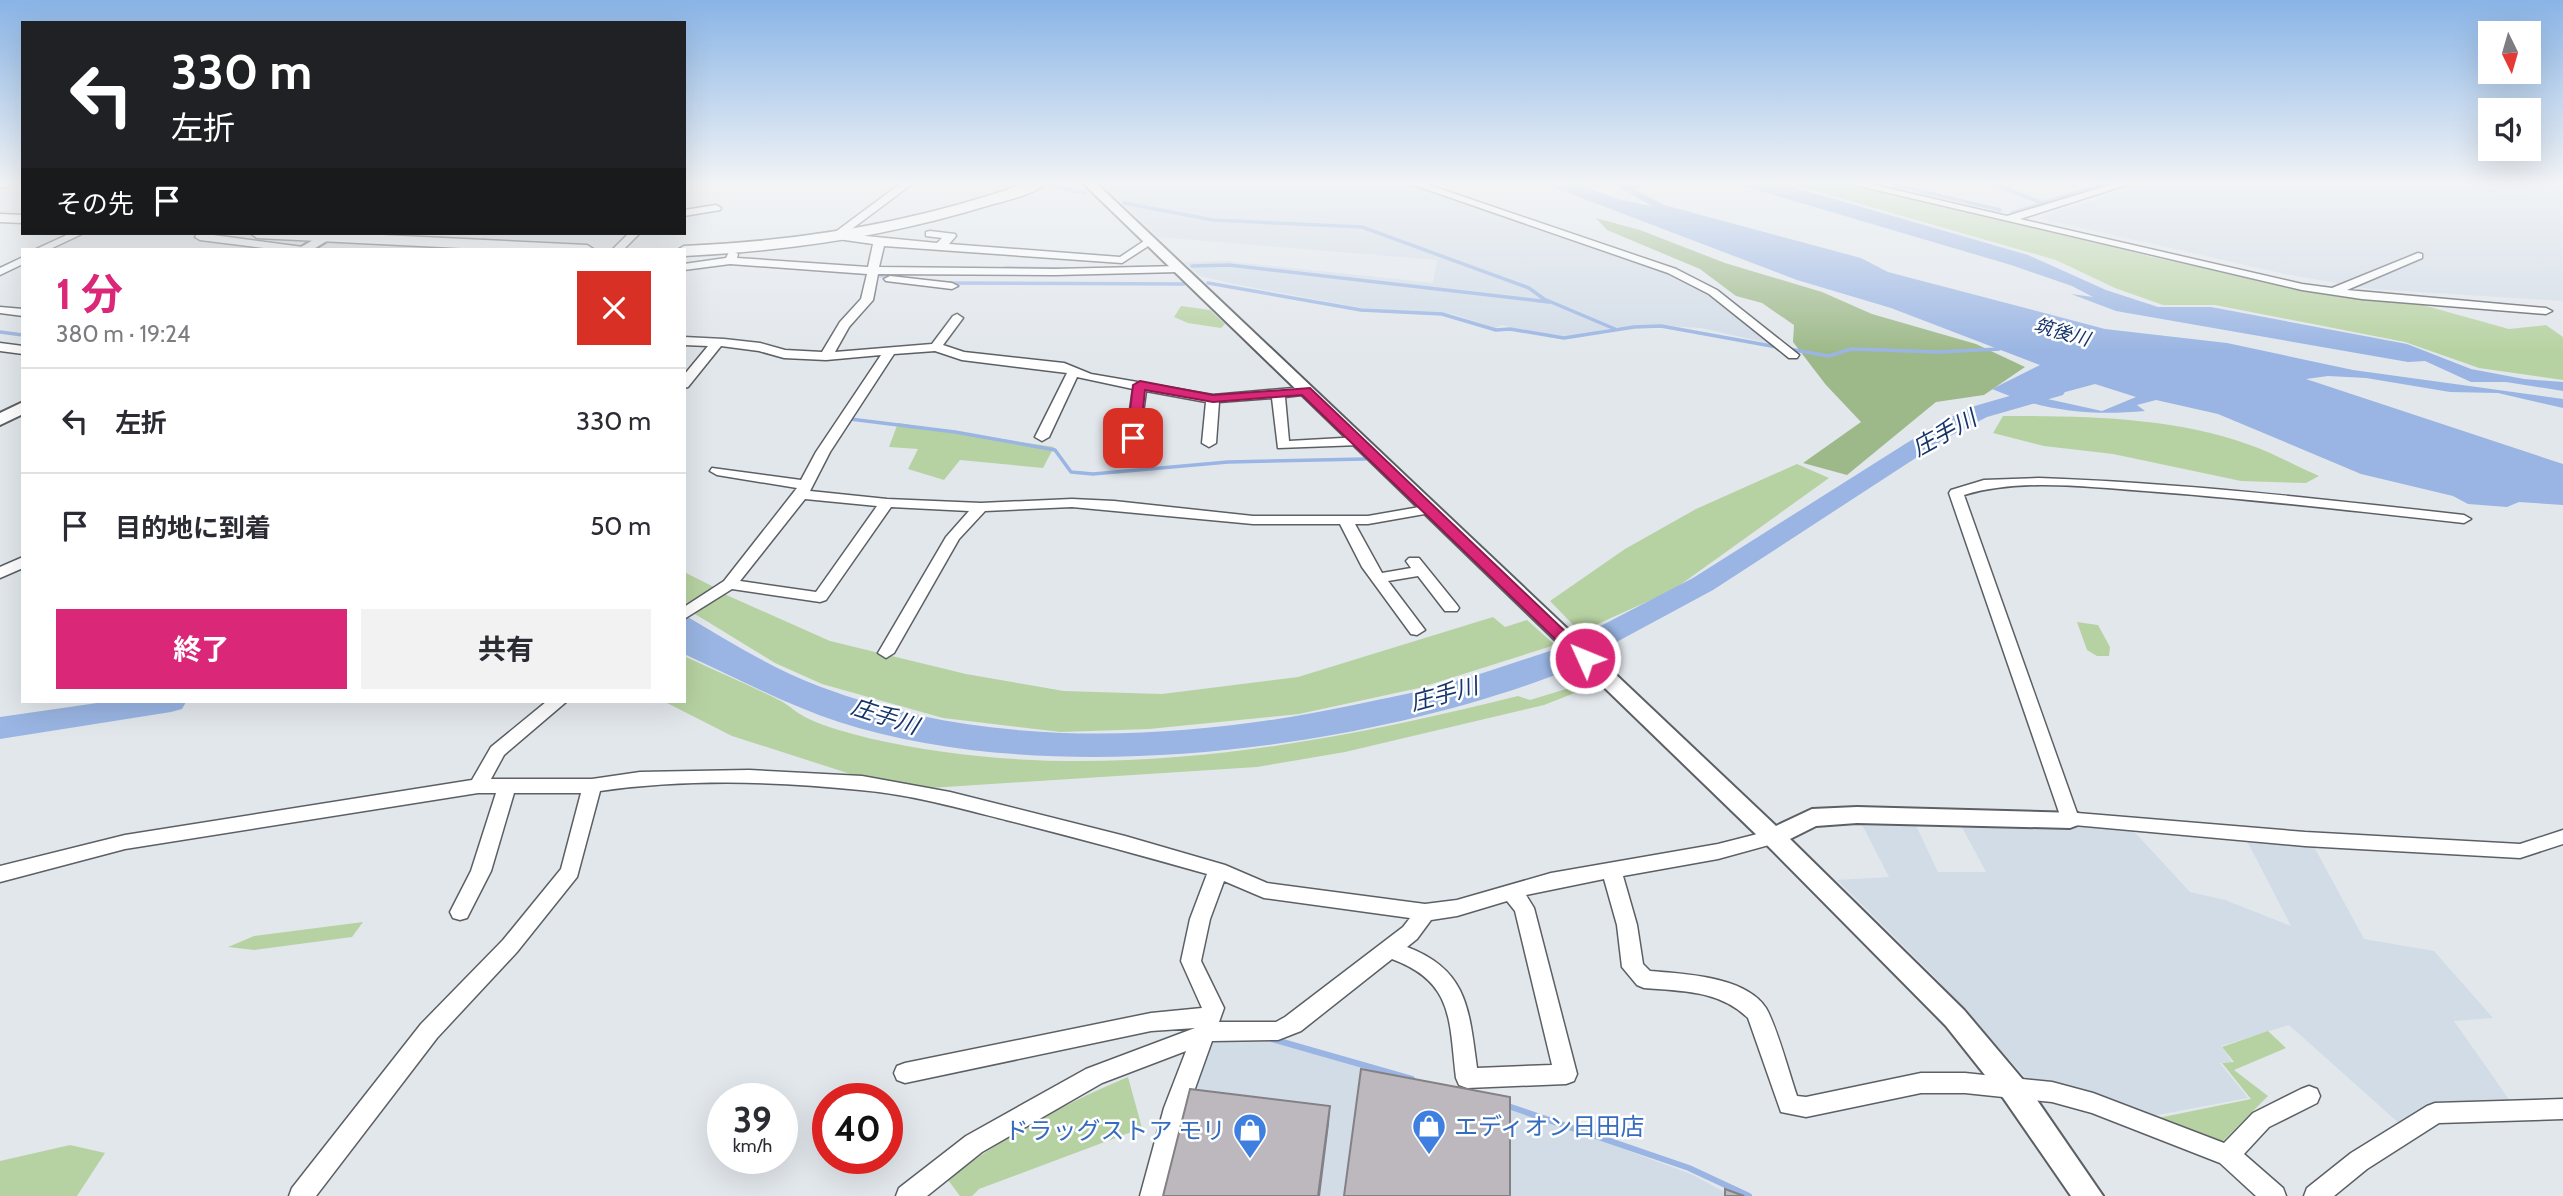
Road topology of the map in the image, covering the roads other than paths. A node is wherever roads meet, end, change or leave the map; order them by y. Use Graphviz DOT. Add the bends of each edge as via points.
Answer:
graph roads {
  1 [pos="63,240"];
  2 [pos="222,240"];
  3 [pos="412,240"];
  4 [pos="825,240"];
  5 [pos="863,240"];
  6 [pos="947,240"];
  7 [pos="1580,240"];
  8 [pos="2094,240"];
  9 [pos="1151,241"];
  10 [pos="879,242"];
  11 [pos="939,247"];
  12 [pos="44,248"];
  13 [pos="287,248"];
  14 [pos="553,248"];
  15 [pos="686,251"];
  16 [pos="732,255"];
  17 [pos="2418,256"];
  18 [pos="21,261"];
  19 [pos="686,266"];
  20 [pos="1117,266"];
  21 [pos="1180,269"];
  22 [pos="0,272"];
  23 [pos="871,274"];
  24 [pos="952,286"];
  25 [pos="2331,292"];
  26 [pos="0,310"];
  27 [pos="2546,310"];
  28 [pos="21,313"];
  29 [pos="957,318"];
  30 [pos="686,341"];
  31 [pos="717,343"];
  32 [pos="0,347"];
  33 [pos="936,347"];
  34 [pos="21,350"];
  35 [pos="1789,351"];
  36 [pos="889,353"];
  37 [pos="827,356"];
  38 [pos="1074,371"];
  39 [pos="686,382"];
  40 [pos="1140,385"];
  41 [pos="1305,391"];
  42 [pos="1278,393"];
  43 [pos="1213,398"];
  44 [pos="21,408"];
  45 [pos="0,420"];
  46 [pos="1042,437"];
  47 [pos="1360,441"];
  48 [pos="1209,443"];
  49 [pos="1130,458"];
  50 [pos="717,471"];
  51 [pos="803,489"];
  52 [pos="887,503"];
  53 [pos="981,508"];
  54 [pos="1431,509"];
  55 [pos="2465,519"];
  56 [pos="1345,520"];
  57 [pos="21,555"];
  58 [pos="21,563"];
  59 [pos="0,564"];
  60 [pos="1417,566"];
  61 [pos="0,573"];
  62 [pos="1378,578"];
  63 [pos="729,584"];
  64 [pos="1451,608"];
  65 [pos="686,613"];
  66 [pos="1417,630"];
  67 [pos="886,653"];
  68 [pos="556,703"];
  69 [pos="505,785"];
  70 [pos="478,786"];
  71 [pos="592,786"];
  72 [pos="2070,819"];
  73 [pos="2563,836"];
  74 [pos="1773,837"];
  75 [pos="1218,870"];
  76 [pos="1612,871"];
  77 [pos="0,874"];
  78 [pos="1512,892"];
  79 [pos="460,912"];
  80 [pos="1425,912"];
  81 [pos="1390,949"];
  82 [pos="1202,1033"];
  83 [pos="905,1073"];
  84 [pos="2014,1090"];
  85 [pos="2309,1096"];
  86 [pos="2563,1109"];
  87 [pos="2228,1155"];
  88 [pos="301,1196"];
  89 [pos="908,1196"];
  90 [pos="1152,1196"];
  91 [pos="2088,1196"];
  92 [pos="2274,1196"];
  93 [pos="2316,1196"];
  1 -- 12 [label="street"];
  2 -- 13 [label="street"];
  3 -- 14 [label="main road"];
  4 -- 16 [label="main road"];
  5 -- 10 [label="street"];
  6 -- 11 [label="street"];
  7 -- 35 [label="street" via="1672,271 1713,292"];
  8 -- 25 [label="street"];
  9 -- 20 [label="street"];
  9 -- 21 [label="street"];
  10 -- 11 [label="street"];
  10 -- 23 [label="street"];
  11 -- 20 [label="street"];
  15 -- 16 [label="main road"];
  16 -- 19 [label="street"];
  16 -- 23 [label="street"];
  17 -- 25 [label="street"];
  18 -- 22 [label="street"];
  20 -- 21 [label="street"];
  20 -- 23 [label="street"];
  21 -- 41 [label="street"];
  23 -- 24 [label="street"];
  23 -- 37 [label="street" via="867,300 844,325"];
  25 -- 27 [label="street"];
  26 -- 28 [label="street"];
  29 -- 33 [label="street"];
  30 -- 31 [label="street"];
  31 -- 37 [label="street"];
  31 -- 39 [label="street"];
  32 -- 34 [label="street"];
  33 -- 36 [label="street"];
  33 -- 38 [label="street" via="962,356"];
  36 -- 37 [label="street"];
  36 -- 51 [label="street"];
  38 -- 40 [label="street"];
  38 -- 46 [label="street"];
  40 -- 43 [label="street"];
  40 -- 49 [label="street"];
  41 -- 42 [label="street"];
  41 -- 47 [label="street"];
  42 -- 43 [label="street"];
  42 -- 47 [label="street" via="1283,445"];
  43 -- 48 [label="street"];
  44 -- 45 [label="street"];
  47 -- 54 [label="street"];
  50 -- 51 [label="street"];
  51 -- 52 [label="street"];
  51 -- 63 [label="street"];
  52 -- 53 [label="street"];
  52 -- 63 [label="street" via="820,597"];
  53 -- 56 [label="street" via="1082,504 1253,520"];
  53 -- 67 [label="street" via="953,537"];
  54 -- 56 [label="street"];
  54 -- 74 [label="street"];
  55 -- 72 [label="street" via="2087,483 1961,489 1956,493"];
  56 -- 62 [label="street"];
  57 -- 59 [label="street"];
  58 -- 61 [label="street"];
  60 -- 62 [label="street"];
  60 -- 64 [label="street"];
  62 -- 66 [label="street"];
  63 -- 65 [label="street"];
  68 -- 70 [label="street" via="497,751"];
  69 -- 70 [label="street"];
  69 -- 71 [label="street"];
  69 -- 79 [label="street" via="481,871"];
  70 -- 77 [label="street" via="125,842"];
  71 -- 75 [label="street" via="640,779 749,777 862,783 950,799"];
  71 -- 88 [label="street" via="570,872 510,946 429,1031"];
  72 -- 73 [label="street" via="2520,851"];
  72 -- 74 [label="street" via="1857,815 1812,818"];
  74 -- 76 [label="street" via="1719,853"];
  74 -- 84 [label="street" via="1955,1018"];
  75 -- 80 [label="street" via="1264,890"];
  75 -- 82 [label="street" via="1191,961 1213,1008"];
  76 -- 78 [label="street"];
  76 -- 84 [label="street" via="1637,974 1644,979 1731,992 1747,1001 1757,1013 1789,1105 1806,1107 1921,1083"];
  78 -- 80 [label="street" via="1448,912"];
  78 -- 81 [label="street" via="1524,908 1566,1074 1467,1079 1453,994 1441,976 1425,964"];
  80 -- 81 [label="street" via="1410,933"];
  81 -- 82 [label="street" via="1278,1031"];
  82 -- 83 [label="street" via="1151,1022"];
  82 -- 89 [label="street" via="1094,1076 974,1144"];
  82 -- 90 [label="street" via="1175,1108"];
  84 -- 87 [label="street" via="2093,1103"];
  84 -- 91 [label="street"];
  85 -- 87 [label="street" via="2261,1120"];
  86 -- 93 [label="street" via="2435,1113 2359,1161"];
  87 -- 92 [label="street"];
}
